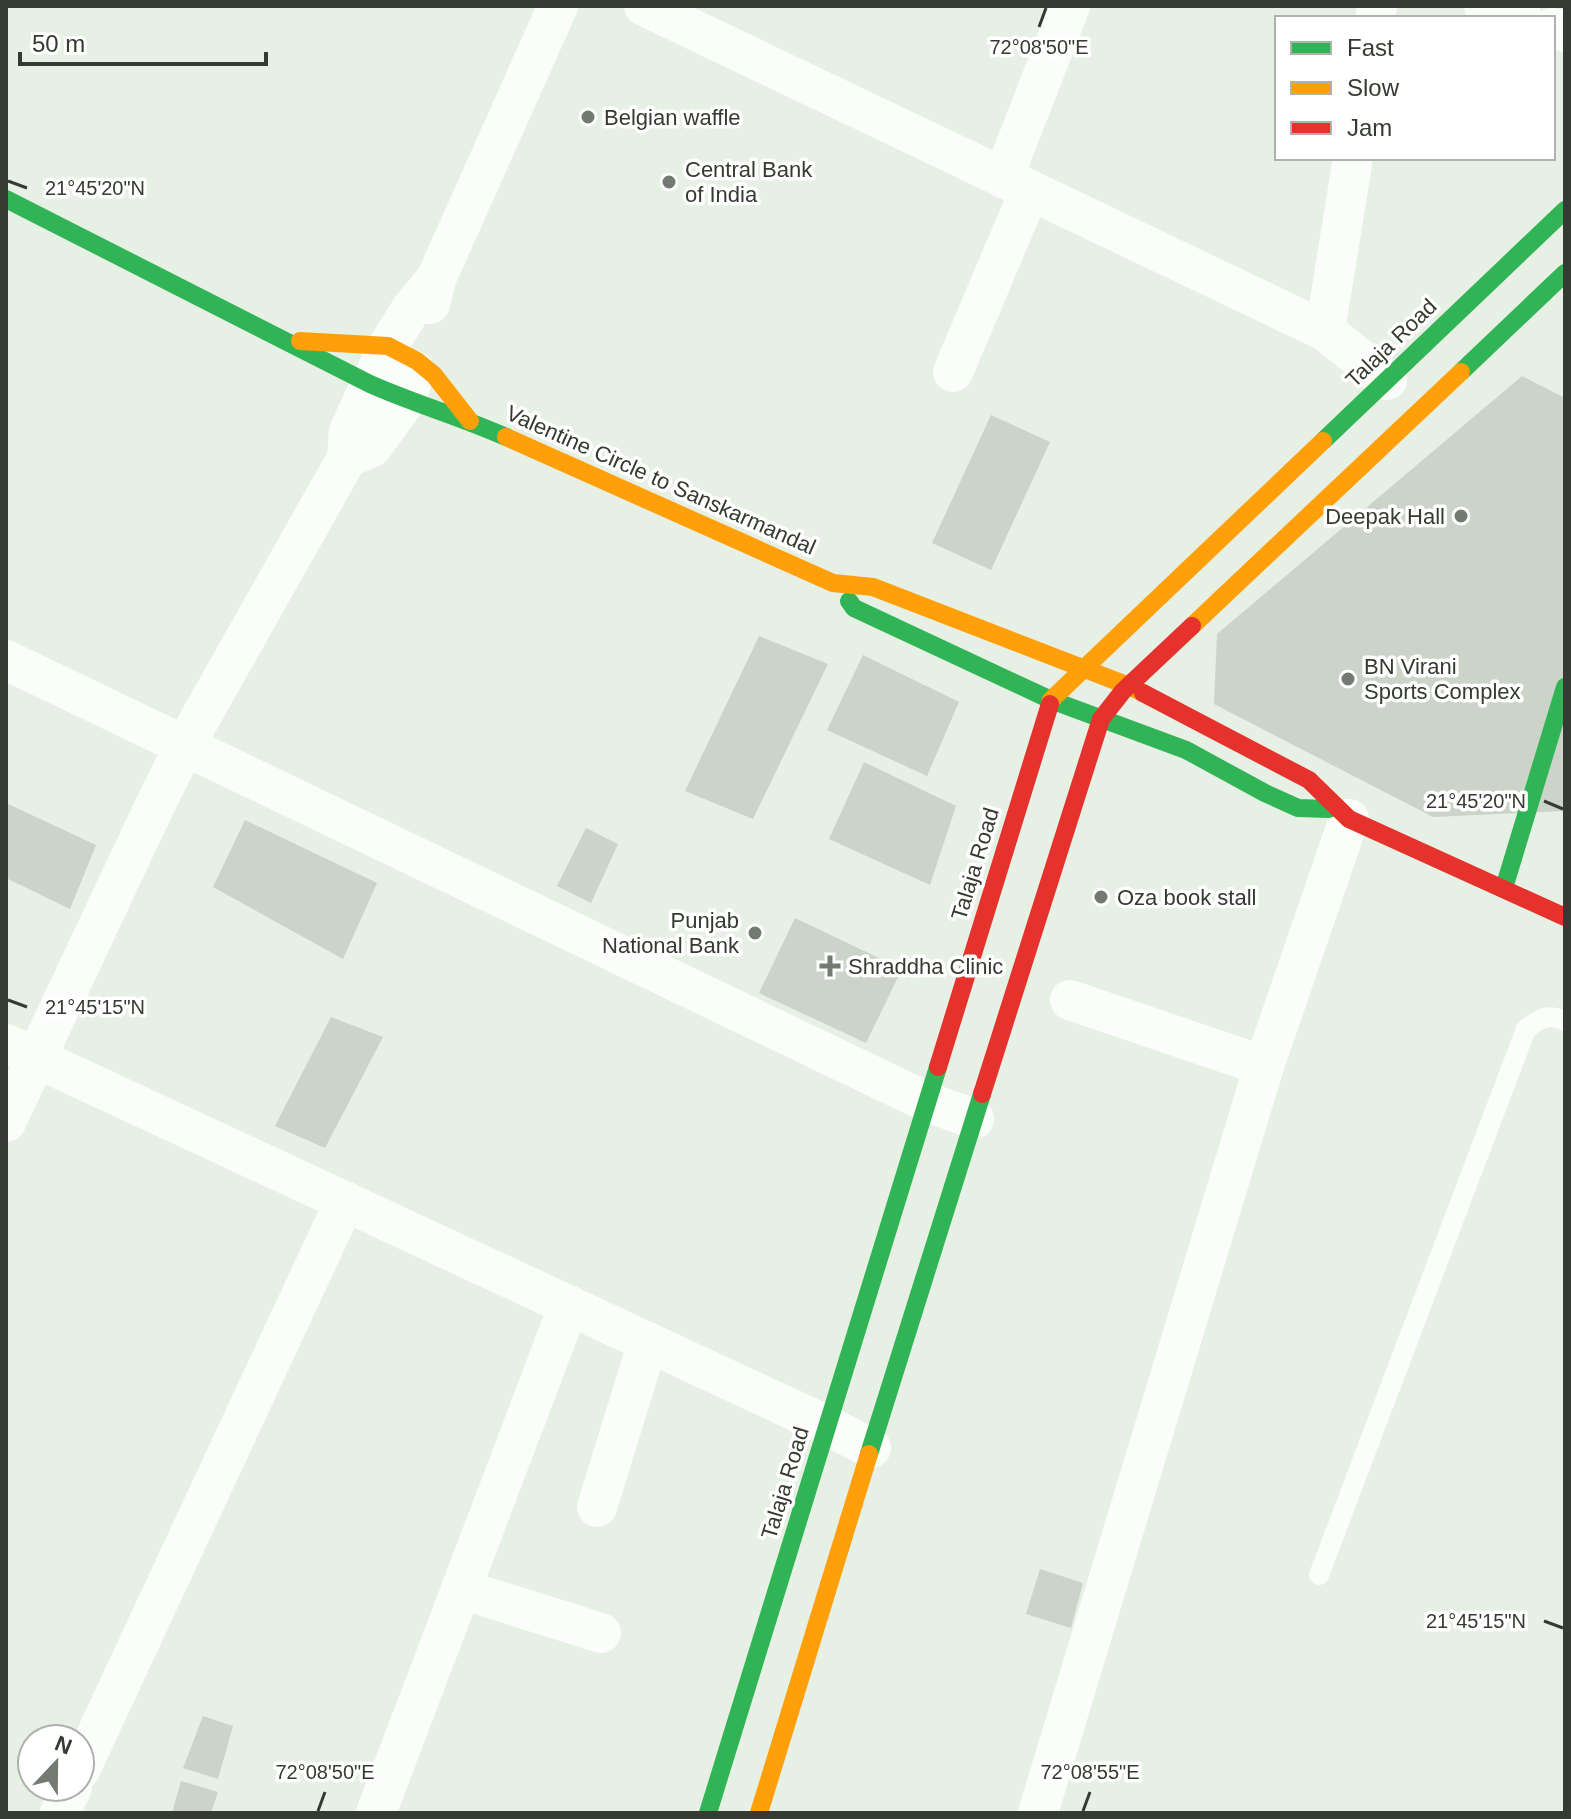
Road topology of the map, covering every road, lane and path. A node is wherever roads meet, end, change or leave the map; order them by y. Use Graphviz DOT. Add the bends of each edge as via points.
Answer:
graph roads {
  1 [pos="558,6"];
  2 [pos="644,6"];
  3 [pos="1070,6"];
  4 [pos="1484,6"];
  5 [pos="1516,16"];
  6 [pos="1353,160"];
  7 [pos="1017,184"];
  8 [pos="6,199"];
  9 [pos="1565,210"];
  10 [pos="1565,273"];
  11 [pos="1325,331"];
  12 [pos="282,340"];
  13 [pos="403,354"];
  14 [pos="953,372"];
  15 [pos="1387,380"];
  16 [pos="370,384"];
  17 [pos="406,400"];
  18 [pos="470,421"];
  19 [pos="347,458"];
  20 [pos="833,583"];
  21 [pos="6,660"];
  22 [pos="1084,668"];
  23 [pos="1129,686"];
  24 [pos="1565,687"];
  25 [pos="1051,700"];
  26 [pos="1101,719"];
  27 [pos="185,745"];
  28 [pos="1342,814"];
  29 [pos="1504,888"];
  30 [pos="1565,902"];
  31 [pos="1541,905"];
  32 [pos="1565,917"];
  33 [pos="1070,1000"];
  34 [pos="1565,1021"];
  35 [pos="21,1051"];
  36 [pos="1264,1066"];
  37 [pos="927,1102"];
  38 [pos="974,1119"];
  39 [pos="6,1122"];
  40 [pos="345,1201"];
  41 [pos="569,1305"];
  42 [pos="648,1342"];
  43 [pos="828,1426"];
  44 [pos="871,1448"];
  45 [pos="597,1507"];
  46 [pos="1319,1575"];
  47 [pos="461,1589"];
  48 [pos="601,1633"];
  49 [pos="96,1736"];
  50 [pos="376,1813"];
  51 [pos="708,1813"];
  52 [pos="759,1813"];
  53 [pos="1038,1813"];
  1 -- 13 [label="street" via="436,279 411,309"];
  2 -- 7 [label="street"];
  3 -- 7 [label="street"];
  4 -- 5 [label="street"];
  6 -- 11 [label="street"];
  7 -- 11 [label="street"];
  7 -- 14 [label="street"];
  8 -- 12 [label="main road, Valentine Circle to Sanskarmandal"];
  9 -- 15 [label="main road, Talaja Road"];
  10 -- 23 [label="main road"];
  11 -- 15 [label="street"];
  12 -- 13 [label="main road, Valentine Circle to Sanskarmandal"];
  12 -- 16 [label="main road, Valentine Circle to Sanskarmandal"];
  13 -- 16 [label="street"];
  13 -- 17 [label="street"];
  13 -- 18 [label="main road, Valentine Circle to Sanskarmandal" via="434,375"];
  15 -- 22 [label="main road, Talaja Road"];
  16 -- 17 [label="main road, Valentine Circle to Sanskarmandal"];
  16 -- 19 [label="street" via="349,431"];
  17 -- 18 [label="main road, Valentine Circle to Sanskarmandal"];
  17 -- 19 [label="street" via="372,447"];
  18 -- 20 [label="main road, Valentine Circle to Sanskarmandal"];
  19 -- 27 [label="street"];
  20 -- 22 [label="main road, Valentine Circle to Sanskarmandal" via="873,587"];
  20 -- 25 [label="main road, Valentine Circle to Sanskarmandal" via="854,608"];
  21 -- 27 [label="street"];
  22 -- 23 [label="main road, Valentine Circle to Sanskarmandal"];
  22 -- 25 [label="main road, Talaja Road"];
  23 -- 26 [label="main road"];
  23 -- 28 [label="main road, Valentine Circle to Sanskarmandal" via="1309,780"];
  24 -- 29 [label="main road"];
  25 -- 26 [label="main road, Valentine Circle to Sanskarmandal"];
  25 -- 37 [label="main road, Talaja Road"];
  26 -- 28 [label="main road, Valentine Circle to Sanskarmandal" via="1186,750 1298,808"];
  26 -- 38 [label="main road"];
  27 -- 35 [label="street"];
  27 -- 37 [label="street"];
  28 -- 29 [label="main road, Valentine Circle to Sanskarmandal"];
  28 -- 36 [label="street"];
  29 -- 31 [label="main road, Valentine Circle to Sanskarmandal"];
  30 -- 31 [label="main road"];
  31 -- 32 [label="main road, Valentine Circle to Sanskarmandal"];
  33 -- 36 [label="street"];
  34 -- 46 [label="lane" via="1553,1016 1526,1029"];
  35 -- 39 [label="street"];
  35 -- 40 [label="street"];
  36 -- 53 [label="street"];
  37 -- 38 [label="street"];
  37 -- 43 [label="main road, Talaja Road"];
  38 -- 44 [label="main road"];
  40 -- 41 [label="street"];
  40 -- 49 [label="street"];
  41 -- 42 [label="street"];
  41 -- 47 [label="street"];
  42 -- 43 [label="street"];
  42 -- 45 [label="street"];
  43 -- 44 [label="street"];
  43 -- 51 [label="main road, Talaja Road"];
  44 -- 52 [label="main road"];
  47 -- 48 [label="street"];
  47 -- 50 [label="street"];
}
